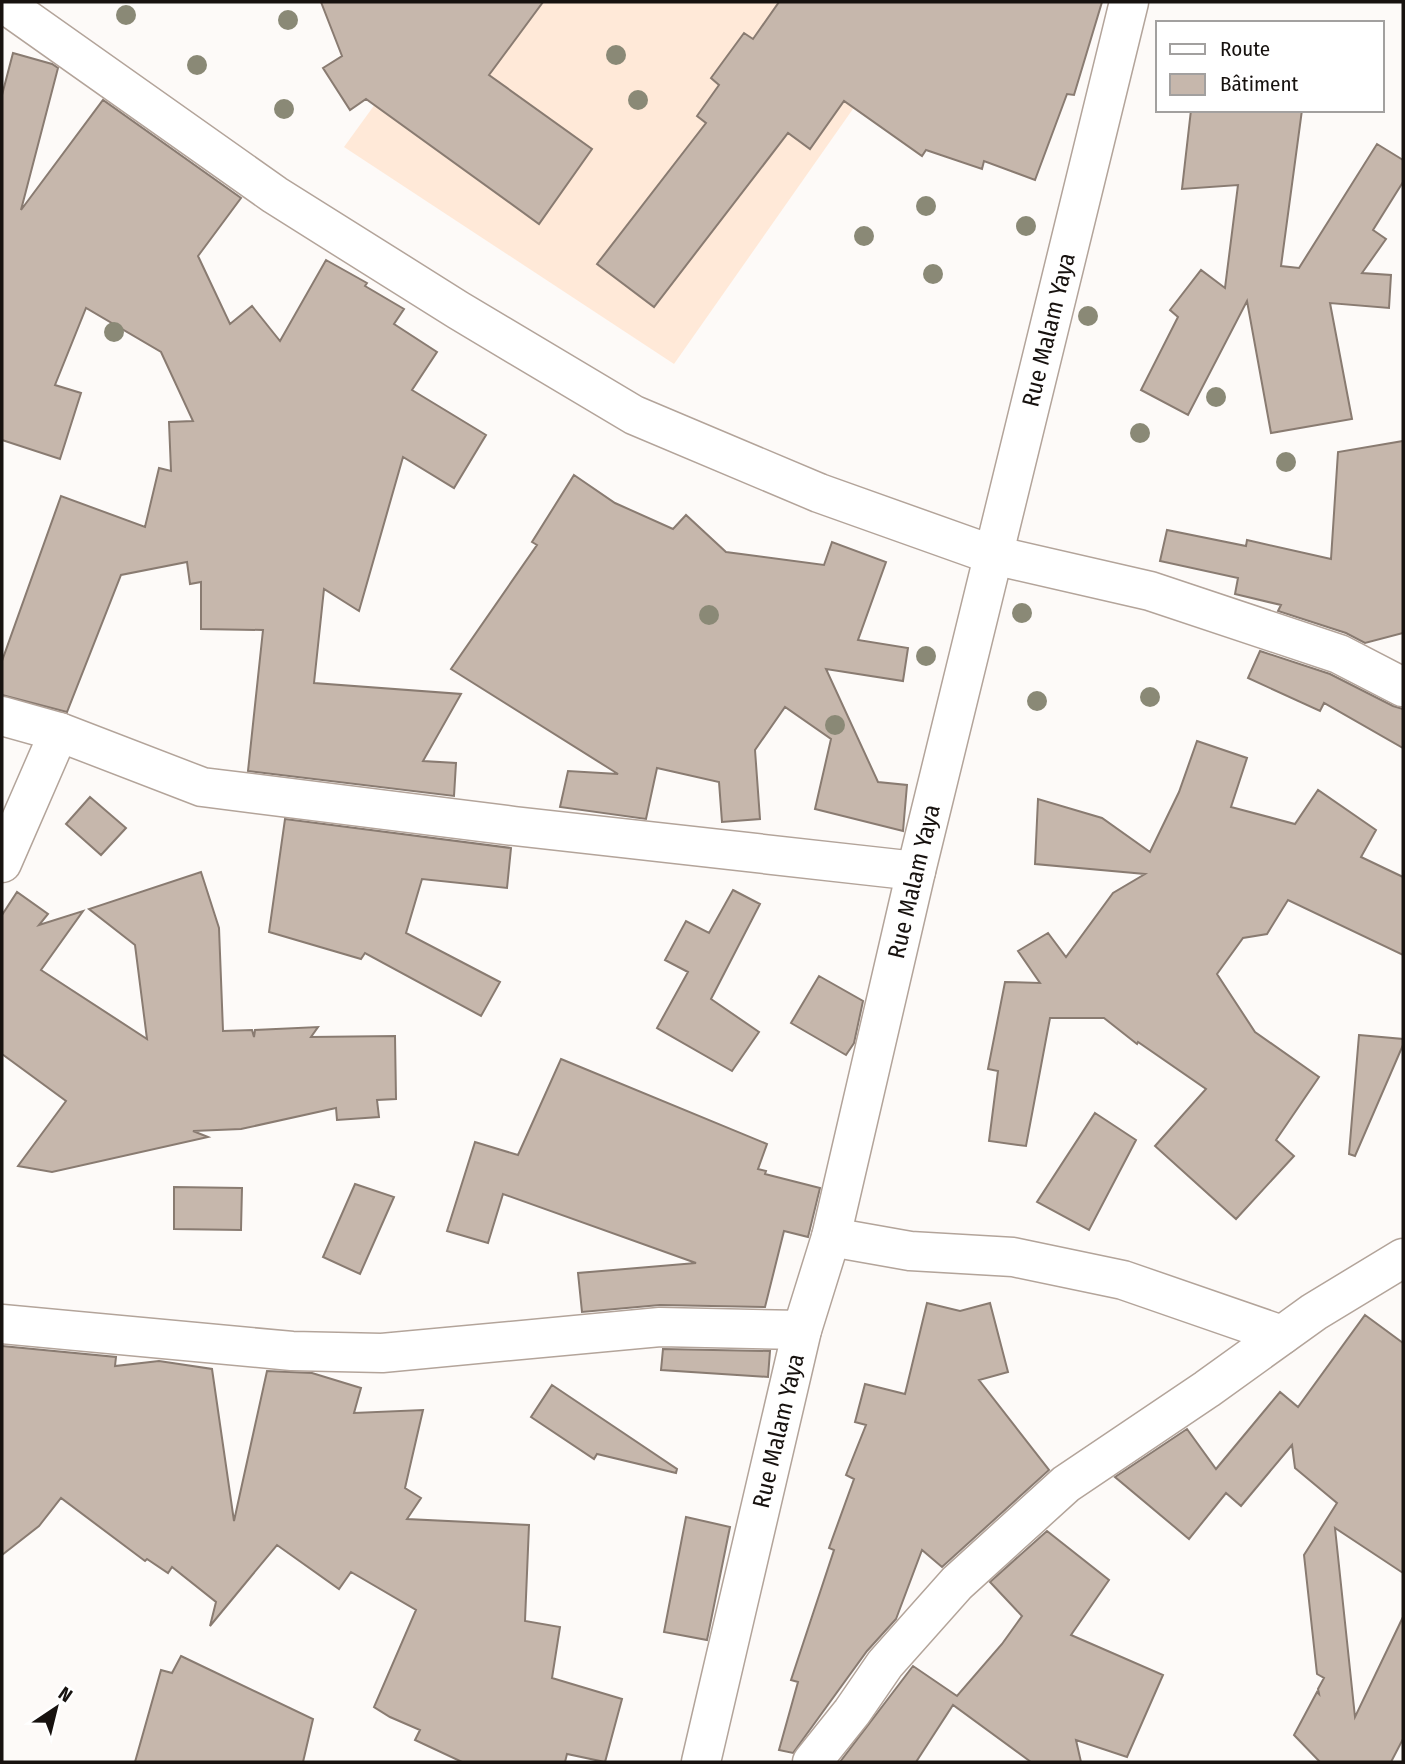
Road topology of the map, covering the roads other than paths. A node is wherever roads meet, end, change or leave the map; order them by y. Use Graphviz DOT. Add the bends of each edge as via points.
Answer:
graph roads {
  1 [pos="2,2"];
  2 [pos="1129,2"];
  3 [pos="993,555"];
  4 [pos="1403,687"];
  5 [pos="2,716"];
  6 [pos="59,732"];
  7 [pos="2,863"];
  8 [pos="916,872"];
  9 [pos="831,1237"];
  10 [pos="1403,1258"];
  11 [pos="2,1324"];
  12 [pos="802,1330"];
  13 [pos="1282,1335"];
  14 [pos="701,1762"];
  15 [pos="811,1762"];
  1 -- 3 [label="street" via="275,195 634,415 819,493"];
  2 -- 3 [label="street, Rue Malam Yaya"];
  3 -- 4 [label="street" via="1150,591 1339,654"];
  3 -- 8 [label="street, Rue Malam Yaya"];
  5 -- 6 [label="street"];
  6 -- 7 [label="street"];
  6 -- 8 [label="street" via="202,787"];
  8 -- 9 [label="street, Rue Malam Yaya"];
  9 -- 12 [label="street, Rue Malam Yaya"];
  9 -- 13 [label="street" via="910,1251 1013,1257 1123,1280"];
  10 -- 13 [label="street"];
  11 -- 12 [label="street" via="292,1351 382,1353 660,1327"];
  12 -- 14 [label="street, Rue Malam Yaya"];
  13 -- 15 [label="street" via="1056,1493 957,1583 885,1664"];
}
